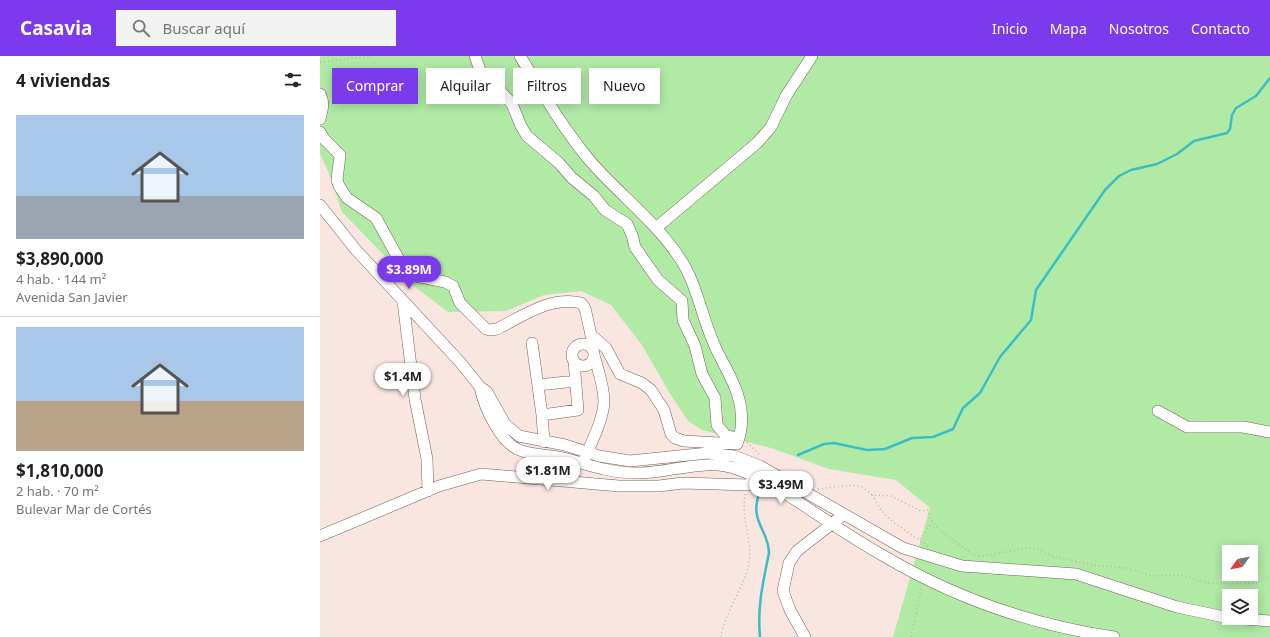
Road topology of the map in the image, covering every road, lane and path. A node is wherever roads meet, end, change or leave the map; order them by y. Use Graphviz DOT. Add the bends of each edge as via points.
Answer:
graph roads {
  1 [pos="371,56"];
  2 [pos="475,56"];
  3 [pos="520,56"];
  4 [pos="812,56"];
  5 [pos="320,62"];
  6 [pos="320,94"];
  7 [pos="320,119"];
  8 [pos="320,132"];
  9 [pos="320,205"];
  10 [pos="656,228"];
  11 [pos="403,301"];
  12 [pos="532,343"];
  13 [pos="594,355"];
  14 [pos="574,361"];
  15 [pos="585,366"];
  16 [pos="601,381"];
  17 [pos="576,382"];
  18 [pos="538,386"];
  19 [pos="1158,412"];
  20 [pos="542,415"];
  21 [pos="1270,432"];
  22 [pos="511,437"];
  23 [pos="738,441"];
  24 [pos="544,442"];
  25 [pos="587,452"];
  26 [pos="734,456"];
  27 [pos="582,464"];
  28 [pos="760,466"];
  29 [pos="732,468"];
  30 [pos="751,480"];
  31 [pos="814,488"];
  32 [pos="428,491"];
  33 [pos="872,495"];
  34 [pos="843,515"];
  35 [pos="932,523"];
  36 [pos="833,524"];
  37 [pos="320,536"];
  38 [pos="920,539"];
  39 [pos="932,558"];
  40 [pos="1270,577"];
  41 [pos="924,578"];
  42 [pos="1222,617"];
  43 [pos="1258,620"];
  44 [pos="1270,621"];
  45 [pos="721,637"];
  46 [pos="805,637"];
  47 [pos="911,637"];
  48 [pos="1114,637"];
  1 -- 5 [label="path"];
  2 -- 23 [label="street" via="481,73 512,104 527,136 594,196 605,210 627,224 635,247 658,280 682,301 683,320 695,346 702,374 715,398 717,425 726,436"];
  3 -- 10 [label="street" via="562,125 590,161"];
  4 -- 10 [label="street" via="786,96 771,127 757,143"];
  6 -- 7 [label="street" via="323,107"];
  8 -- 23 [label="street" via="340,156 337,180 347,198 376,218 398,258 408,270 416,276 453,286 460,303 486,329 497,329 535,308 568,302 581,303 585,308 591,335 606,348 620,374 642,383 651,390 664,410 674,438 684,441"];
  9 -- 11 [label="street" via="356,250"];
  10 -- 23 [label="street" via="679,257 692,280 713,343 738,395 742,426"];
  11 -- 22 [label="street" via="491,396"];
  11 -- 32 [label="street" via="414,393 427,459"];
  12 -- 18 [label="street"];
  13 -- 14 [label="street" via="590,346 580,344 573,351"];
  13 -- 15 [label="street" via="592,362"];
  13 -- 16 [label="street"];
  14 -- 15 [label="street"];
  14 -- 17 [label="street"];
  15 -- 16 [label="street"];
  16 -- 25 [label="street" via="604,402"];
  17 -- 18 [label="street"];
  17 -- 20 [label="street" via="578,410"];
  18 -- 20 [label="street"];
  19 -- 21 [label="street" via="1187,426 1249,427"];
  20 -- 24 [label="street"];
  22 -- 24 [label="street"];
  22 -- 27 [label="street" via="522,451 556,456"];
  23 -- 26 [label="street"];
  24 -- 25 [label="street"];
  25 -- 26 [label="street" via="630,461 708,453"];
  25 -- 27 [label="street"];
  26 -- 28 [label="street"];
  26 -- 29 [label="street"];
  27 -- 29 [label="street" via="620,472 640,473 699,465"];
  28 -- 30 [label="street"];
  28 -- 34 [label="street"];
  29 -- 30 [label="street"];
  30 -- 32 [label="street" via="619,486 481,474"];
  30 -- 36 [label="street"];
  30 -- 45 [label="path" via="743,502 749,562 744,582"];
  31 -- 33 [label="path" via="852,485 862,487"];
  32 -- 37 [label="street"];
  33 -- 35 [label="path" via="892,496 921,510 928,510"];
  33 -- 38 [label="path" via="884,514"];
  34 -- 36 [label="street"];
  34 -- 39 [label="street" via="903,548"];
  35 -- 38 [label="path"];
  35 -- 40 [label="path" via="944,535 973,555 1036,548 1052,556 1092,565 1127,568 1152,576 1180,575 1207,583 1256,583"];
  36 -- 41 [label="street"];
  36 -- 46 [label="street" via="797,551 789,563 785,579 783,591"];
  38 -- 39 [label="path" via="931,549"];
  39 -- 42 [label="street" via="962,566 1076,574 1177,607"];
  41 -- 47 [label="path"];
  41 -- 48 [label="street" via="1005,612 1063,628"];
  43 -- 44 [label="street"];
}
